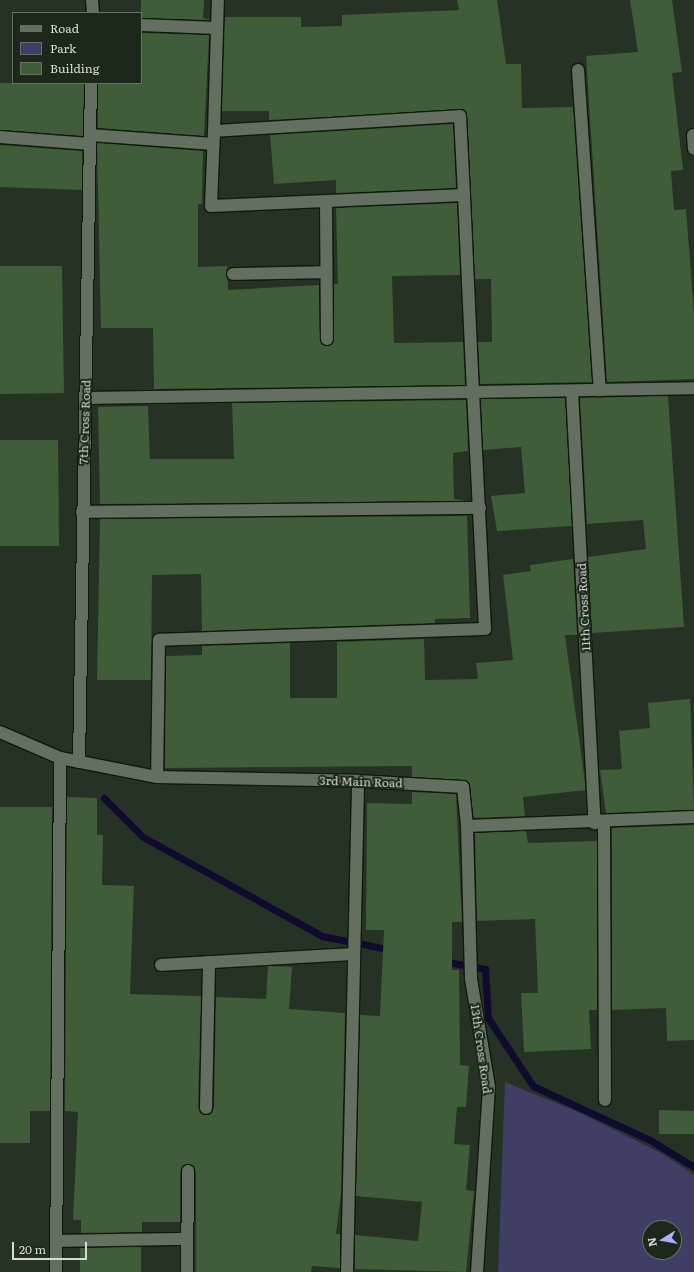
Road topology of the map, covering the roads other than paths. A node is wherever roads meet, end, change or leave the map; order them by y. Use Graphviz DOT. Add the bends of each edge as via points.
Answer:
graph roads {
  1 [pos="92,0"];
  2 [pos="218,0"];
  3 [pos="92,12"];
  4 [pos="142,25"];
  5 [pos="217,28"];
  6 [pos="578,70"];
  7 [pos="91,84"];
  8 [pos="214,131"];
  9 [pos="693,135"];
  10 [pos="0,137"];
  11 [pos="90,140"];
  12 [pos="214,144"];
  13 [pos="694,149"];
  14 [pos="464,195"];
  15 [pos="326,201"];
  16 [pos="326,272"];
  17 [pos="233,274"];
  18 [pos="326,339"];
  19 [pos="694,388"];
  20 [pos="600,390"];
  21 [pos="572,391"];
  22 [pos="473,392"];
  23 [pos="86,398"];
  24 [pos="480,508"];
  25 [pos="82,512"];
  26 [pos="0,732"];
  27 [pos="60,758"];
  28 [pos="79,762"];
  29 [pos="157,777"];
  30 [pos="358,781"];
  31 [pos="694,818"];
  32 [pos="600,823"];
  33 [pos="467,826"];
  34 [pos="352,954"];
  35 [pos="209,962"];
  36 [pos="161,965"];
  37 [pos="605,1100"];
  38 [pos="206,1108"];
  39 [pos="188,1171"];
  40 [pos="187,1239"];
  41 [pos="57,1241"];
  42 [pos="56,1272"];
  43 [pos="187,1272"];
  44 [pos="347,1272"];
  45 [pos="477,1272"];
  1 -- 3 [label="street"];
  2 -- 5 [label="street"];
  4 -- 5 [label="street"];
  5 -- 8 [label="street"];
  6 -- 20 [label="street"];
  7 -- 11 [label="street, 7th Cross Road"];
  8 -- 12 [label="street"];
  8 -- 14 [label="street" via="460,116"];
  9 -- 13 [label="street"];
  10 -- 11 [label="street"];
  11 -- 12 [label="street"];
  11 -- 23 [label="street, 7th Cross Road"];
  12 -- 15 [label="street" via="211,206"];
  14 -- 15 [label="street"];
  14 -- 22 [label="street"];
  15 -- 16 [label="street"];
  16 -- 17 [label="street"];
  16 -- 18 [label="street"];
  19 -- 20 [label="street"];
  20 -- 21 [label="street"];
  21 -- 22 [label="street"];
  21 -- 32 [label="street, 11th Cross Road"];
  22 -- 23 [label="street"];
  22 -- 24 [label="street"];
  23 -- 25 [label="street, 7th Cross Road"];
  24 -- 25 [label="street"];
  24 -- 29 [label="street" via="485,629 159,640"];
  25 -- 28 [label="street, 7th Cross Road"];
  26 -- 27 [label="street, 3rd Main Road"];
  27 -- 28 [label="street, 3rd Main Road"];
  27 -- 41 [label="street"];
  28 -- 29 [label="street, 3rd Main Road"];
  29 -- 30 [label="street, 3rd Main Road"];
  30 -- 33 [label="street, 3rd Main Road" via="463,787"];
  30 -- 34 [label="street"];
  31 -- 32 [label="street"];
  32 -- 33 [label="street"];
  32 -- 37 [label="street, 11th Cross Road"];
  33 -- 45 [label="street, 13th Cross Road" via="471,979 489,1087"];
  34 -- 35 [label="street"];
  34 -- 44 [label="street"];
  35 -- 36 [label="street"];
  35 -- 38 [label="street"];
  39 -- 40 [label="street"];
  40 -- 41 [label="street"];
  40 -- 43 [label="street"];
  41 -- 42 [label="street"];
}
